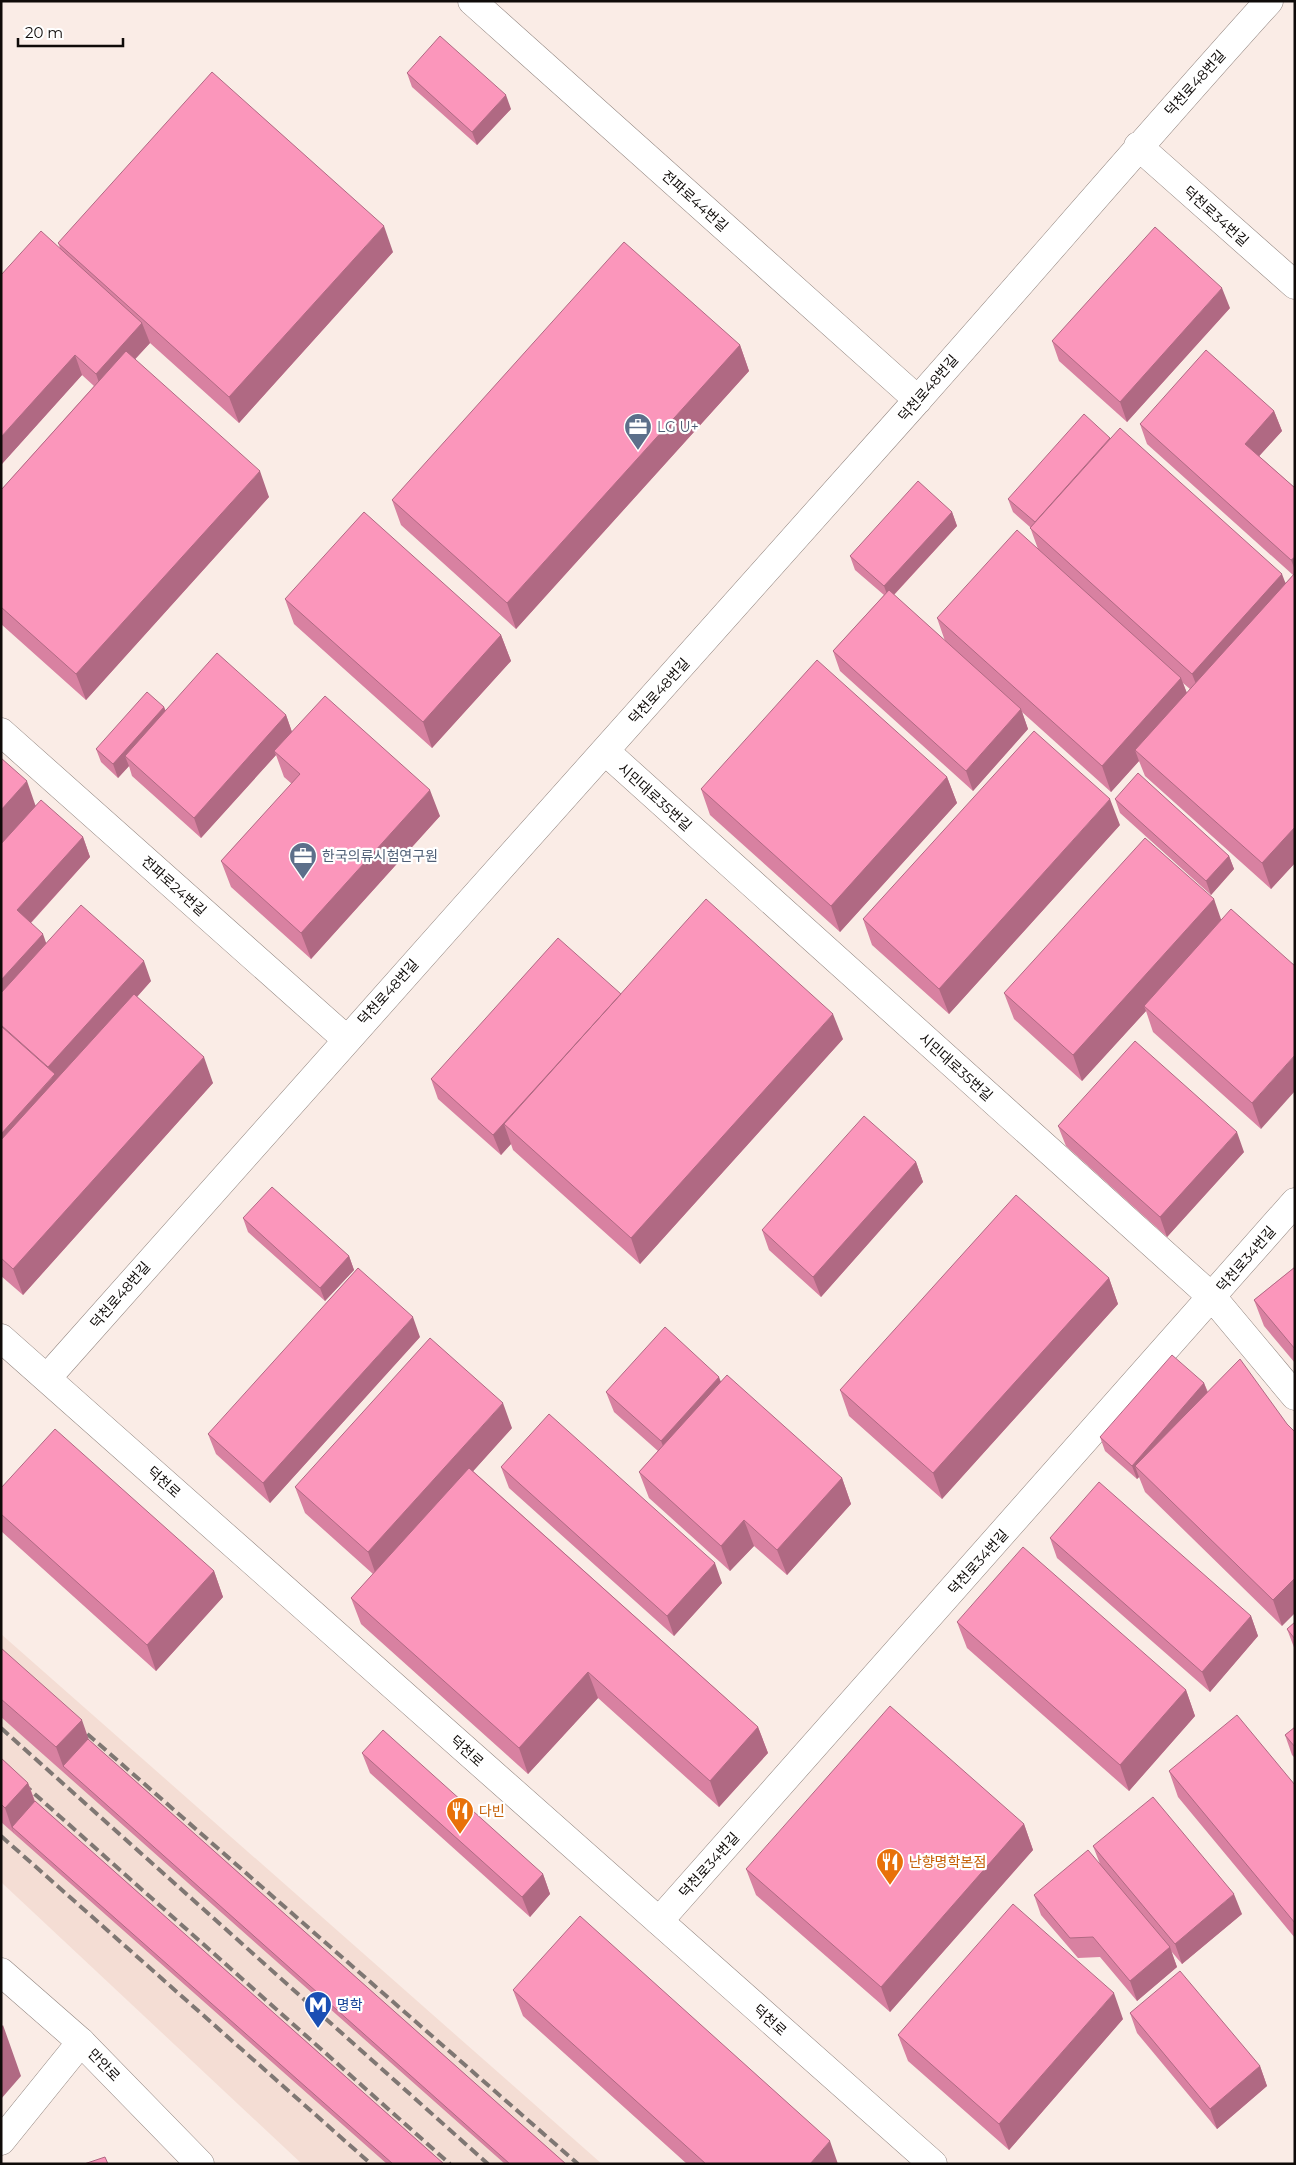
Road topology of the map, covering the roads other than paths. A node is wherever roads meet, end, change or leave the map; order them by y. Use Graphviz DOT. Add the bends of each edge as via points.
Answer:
graph roads {
  1 [pos="472,1"];
  2 [pos="1269,1"];
  3 [pos="1138,146"];
  4 [pos="1295,285"];
  5 [pos="918,400"];
  6 [pos="1,732"];
  7 [pos="605,751"];
  8 [pos="346,1039"];
  9 [pos="1295,1202"];
  10 [pos="1212,1298"];
  11 [pos="1,1338"];
  12 [pos="47,1378"];
  13 [pos="1295,1396"];
  14 [pos="659,1921"];
  15 [pos="1,1972"];
  16 [pos="81,2042"];
  17 [pos="1,2141"];
  18 [pos="200,2164"];
  19 [pos="933,2164"];
  1 -- 5 [label="street, 전파로44번길"];
  2 -- 3 [label="street, 덕천로48번길"];
  3 -- 4 [label="street, 덕천로34번길"];
  3 -- 5 [label="street, 덕천로48번길"];
  5 -- 7 [label="street, 덕천로48번길"];
  6 -- 8 [label="street, 전파로24번길"];
  7 -- 8 [label="street, 덕천로48번길"];
  7 -- 10 [label="street, 시민대로35번길"];
  8 -- 12 [label="street, 덕천로48번길"];
  9 -- 10 [label="street, 덕천로34번길"];
  10 -- 13 [label="street, 시민대로35번길"];
  10 -- 14 [label="street, 덕천로34번길"];
  11 -- 12 [label="street, 덕천로"];
  12 -- 14 [label="street, 덕천로"];
  14 -- 19 [label="street, 덕천로"];
  15 -- 16 [label="street, 만안로"];
  16 -- 17 [label="street"];
  16 -- 18 [label="street, 만안로"];
}
